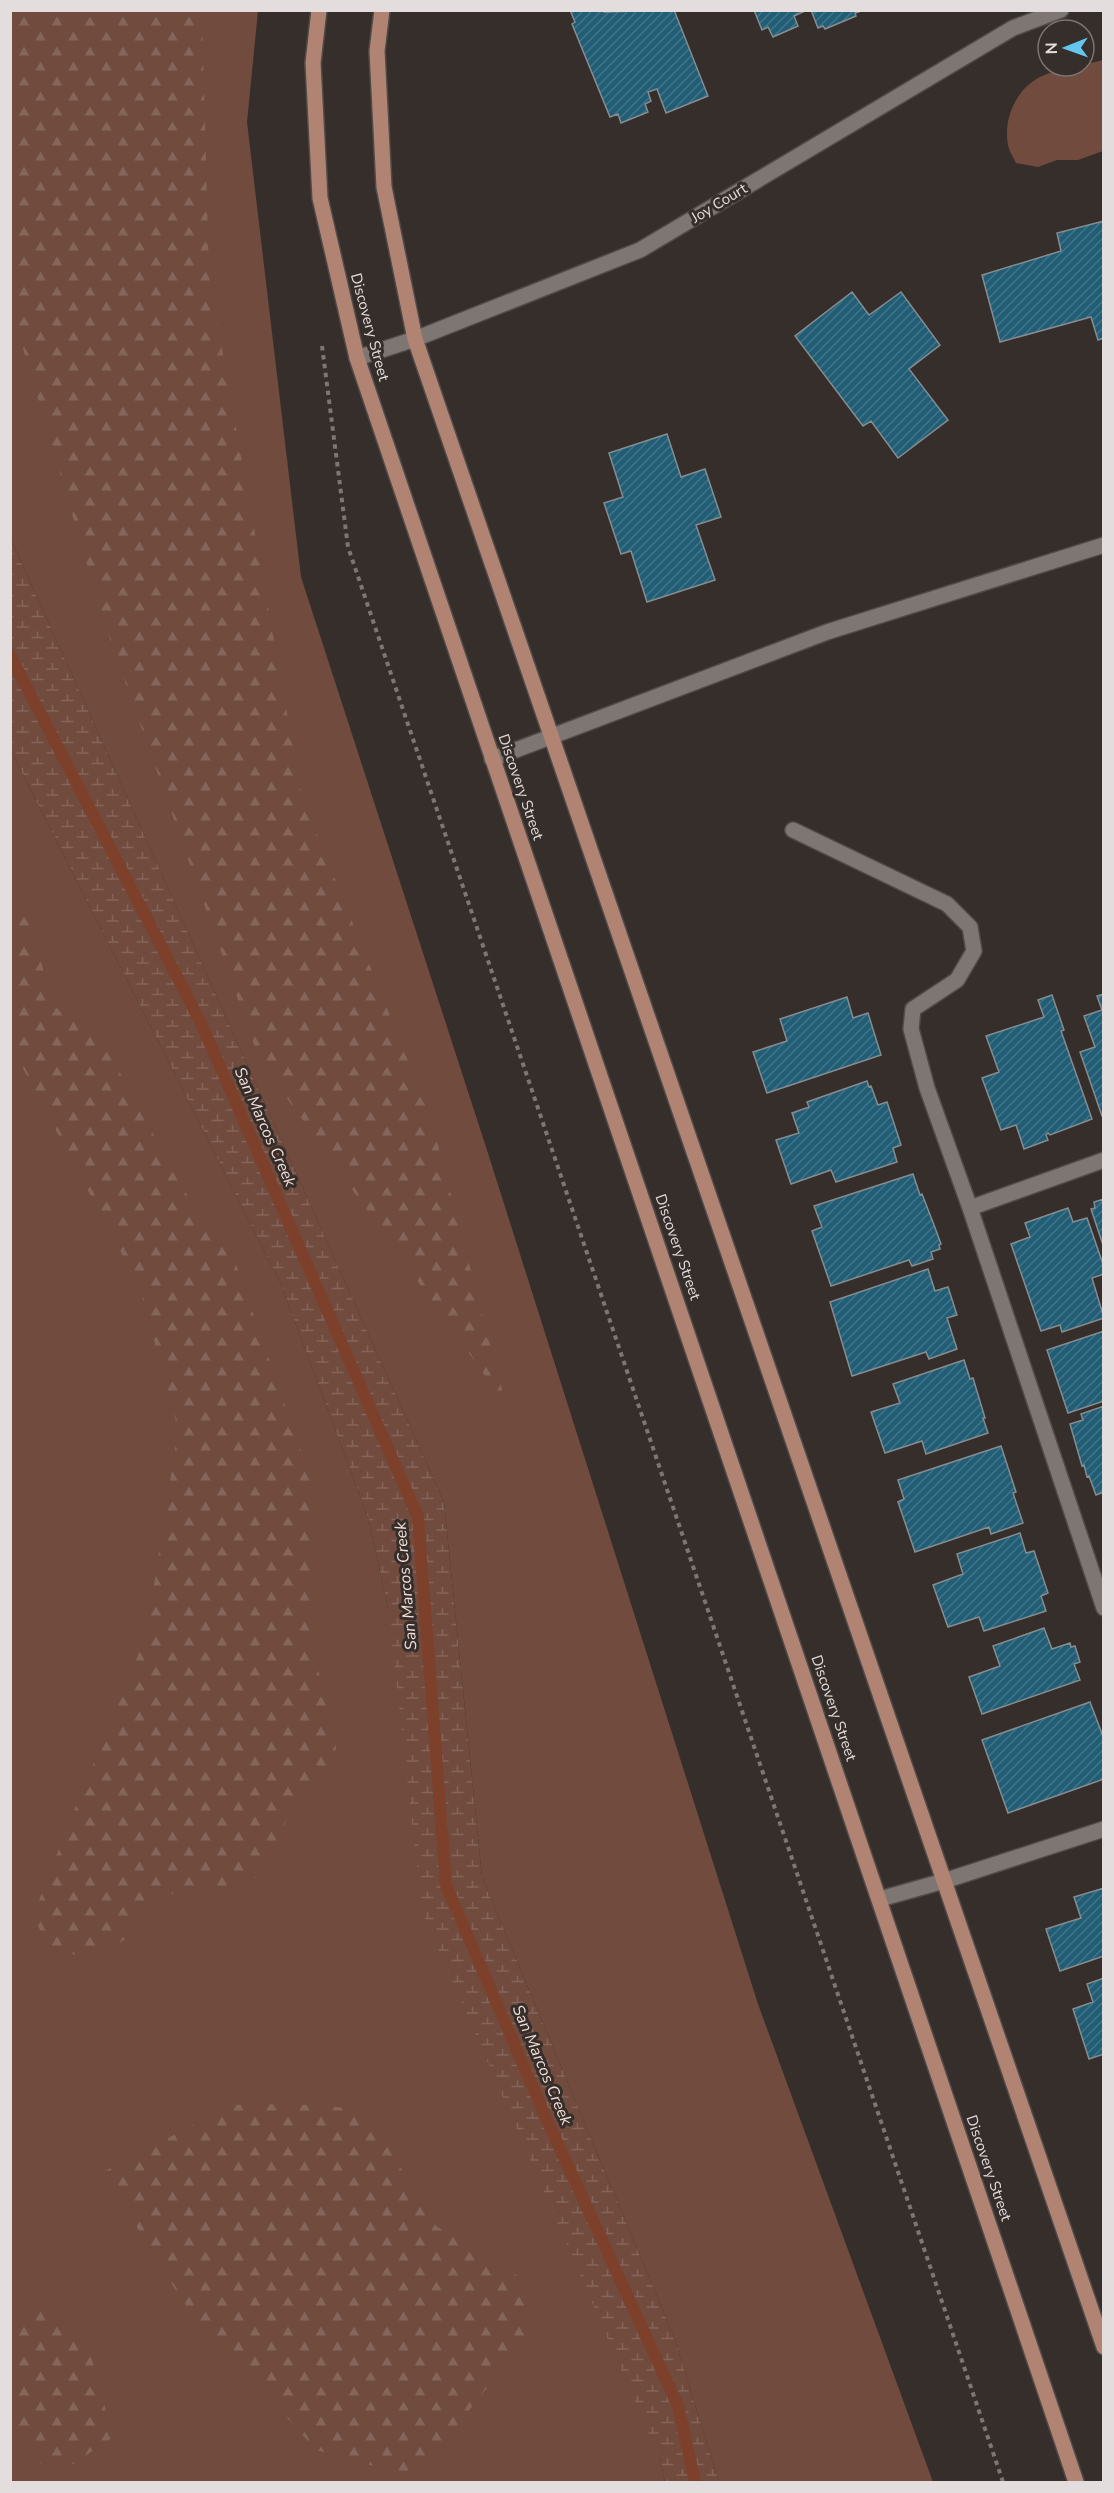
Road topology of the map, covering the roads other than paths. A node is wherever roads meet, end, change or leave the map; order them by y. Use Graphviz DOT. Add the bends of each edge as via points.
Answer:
graph roads {
  1 [pos="320,10"];
  2 [pos="382,10"];
  3 [pos="1062,10"];
  4 [pos="415,339"];
  5 [pos="357,358"];
  6 [pos="1104,545"];
  7 [pos="552,736"];
  8 [pos="492,759"];
  9 [pos="793,830"];
  10 [pos="1104,1160"];
  11 [pos="970,1208"];
  12 [pos="1104,1608"];
  13 [pos="1104,1829"];
  14 [pos="944,1881"];
  15 [pos="880,1899"];
  16 [pos="1104,2347"];
  17 [pos="1076,2482"];
  1 -- 5 [label="main road, Discovery Street" via="313,63 320,198"];
  2 -- 4 [label="main road" via="377,51 384,187"];
  3 -- 4 [label="street, Joy Court" via="1013,28 640,250"];
  4 -- 5 [label="street, Joy Court"];
  4 -- 7 [label="main road"];
  5 -- 8 [label="main road, Discovery Street"];
  6 -- 7 [label="street" via="827,632"];
  7 -- 8 [label="street"];
  7 -- 14 [label="main road"];
  8 -- 15 [label="main road, Discovery Street"];
  9 -- 11 [label="street" via="947,904 970,927 974,951 957,980 913,1009 911,1029 927,1088"];
  10 -- 11 [label="street"];
  11 -- 12 [label="street"];
  13 -- 14 [label="street"];
  14 -- 15 [label="street"];
  14 -- 16 [label="main road"];
  15 -- 17 [label="main road, Discovery Street"];
}
